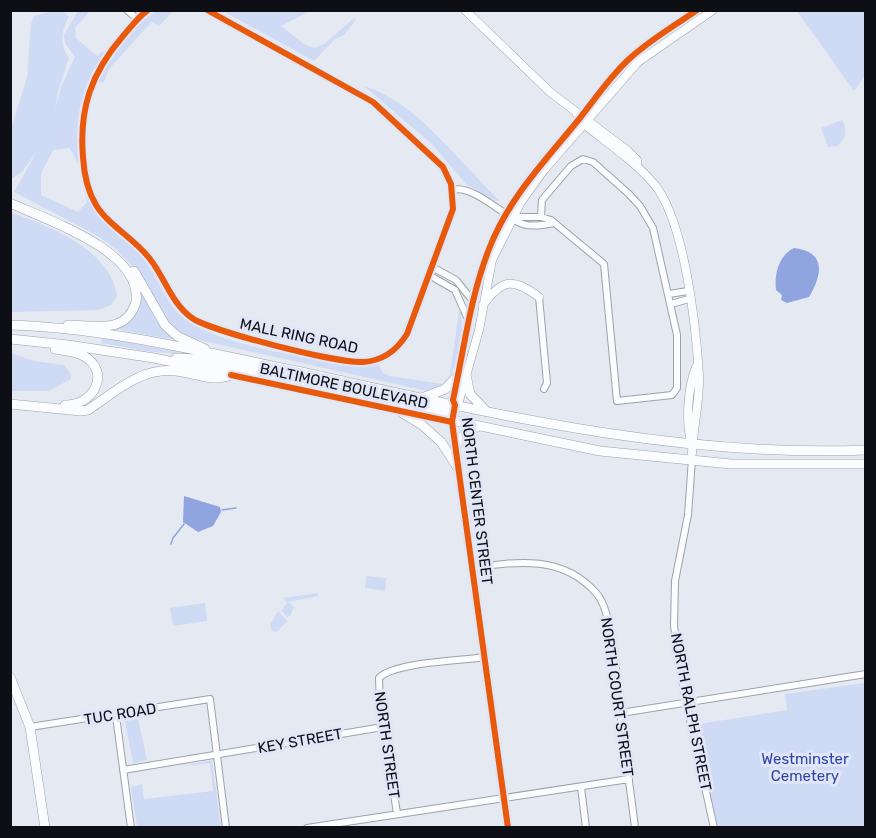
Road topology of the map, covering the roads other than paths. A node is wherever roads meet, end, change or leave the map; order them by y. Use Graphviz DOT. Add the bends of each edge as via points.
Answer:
graph roads {
  1 [pos="127,10"];
  2 [pos="148,10"];
  3 [pos="207,10"];
  4 [pos="465,10"];
  5 [pos="697,10"];
  6 [pos="713,10"];
  7 [pos="137,19"];
  8 [pos="582,118"];
  9 [pos="453,190"];
  10 [pos="10,197"];
  11 [pos="10,203"];
  12 [pos="509,215"];
  13 [pos="541,217"];
  14 [pos="554,223"];
  15 [pos="432,267"];
  16 [pos="429,275"];
  17 [pos="669,294"];
  18 [pos="688,295"];
  19 [pos="539,297"];
  20 [pos="472,300"];
  21 [pos="671,304"];
  22 [pos="482,306"];
  23 [pos="468,317"];
  24 [pos="15,325"];
  25 [pos="479,330"];
  26 [pos="10,341"];
  27 [pos="212,353"];
  28 [pos="143,357"];
  29 [pos="231,375"];
  30 [pos="462,376"];
  31 [pos="544,389"];
  32 [pos="422,398"];
  33 [pos="10,399"];
  34 [pos="10,405"];
  35 [pos="455,405"];
  36 [pos="398,410"];
  37 [pos="487,412"];
  38 [pos="452,422"];
  39 [pos="477,427"];
  40 [pos="455,446"];
  41 [pos="866,450"];
  42 [pos="692,453"];
  43 [pos="866,464"];
  44 [pos="458,468"];
  45 [pos="473,568"];
  46 [pos="485,657"];
  47 [pos="866,674"];
  48 [pos="10,677"];
  49 [pos="687,702"];
  50 [pos="621,713"];
  51 [pos="116,716"];
  52 [pos="30,727"];
  53 [pos="383,727"];
  54 [pos="217,754"];
  55 [pos="123,770"];
  56 [pos="629,779"];
  57 [pos="581,786"];
  58 [pos="504,798"];
  59 [pos="397,813"];
  60 [pos="45,828"];
  61 [pos="131,828"];
  62 [pos="226,828"];
  63 [pos="307,828"];
  64 [pos="508,828"];
  65 [pos="586,828"];
  66 [pos="635,828"];
  67 [pos="714,828"];
  1 -- 7 [label="street"];
  2 -- 7 [label="street, MALL RING ROAD"];
  3 -- 9 [label="street" via="373,102 438,160"];
  4 -- 8 [label="street"];
  5 -- 8 [label="street, NORTH CENTER STREET" via="626,62"];
  6 -- 8 [label="street, NORTH CENTER STREET" via="638,62"];
  7 -- 16 [label="street, MALL RING ROAD" via="103,62 86,96 82,128 85,180 97,207 145,253 184,312 205,325 233,334 363,362 385,356 400,344 410,328"];
  8 -- 12 [label="street, NORTH CENTER STREET"];
  8 -- 18 [label="street" via="637,160 637,166 656,187 667,207"];
  9 -- 12 [label="street" via="465,189"];
  9 -- 15 [label="street, MALL RING ROAD" via="452,212"];
  10 -- 27 [label="highway" via="110,247 137,275 165,326"];
  11 -- 24 [label="highway" via="98,245 122,266 136,289 133,311 115,326"];
  12 -- 13 [label="street"];
  12 -- 14 [label="street" via="525,224"];
  12 -- 20 [label="street, NORTH CENTER STREET" via="488,250"];
  12 -- 22 [label="street, NORTH CENTER STREET" via="492,260"];
  13 -- 14 [label="street"];
  13 -- 17 [label="street" via="541,203 571,166 580,160 593,162 629,194 649,220"];
  14 -- 21 [label="street" via="604,264 617,401 667,396 677,388 677,335"];
  15 -- 16 [label="street, MALL RING ROAD"];
  15 -- 20 [label="street" via="456,280"];
  16 -- 23 [label="street" via="455,290"];
  17 -- 18 [label="street"];
  17 -- 21 [label="street"];
  18 -- 21 [label="street"];
  18 -- 42 [label="street" via="699,374"];
  19 -- 22 [label="street" via="524,285 512,283 499,286"];
  19 -- 31 [label="street" via="547,384"];
  20 -- 23 [label="street, NORTH CENTER STREET"];
  20 -- 25 [label="street"];
  22 -- 25 [label="street, NORTH CENTER STREET"];
  23 -- 30 [label="street, NORTH CENTER STREET"];
  24 -- 27 [label="highway, BALTIMORE BOULEVARD" via="100,334"];
  25 -- 30 [label="street, NORTH CENTER STREET"];
  26 -- 28 [label="highway, BALTIMORE BOULEVARD"];
  26 -- 33 [label="highway" via="79,354 96,368 98,380 94,393 76,405"];
  27 -- 32 [label="highway, BALTIMORE BOULEVARD"];
  28 -- 29 [label="highway, BALTIMORE BOULEVARD"];
  28 -- 35 [label="highway" via="198,359 435,410 449,410"];
  29 -- 34 [label="highway" via="220,379 177,371 152,373 81,411"];
  29 -- 36 [label="highway, BALTIMORE BOULEVARD"];
  30 -- 32 [label="highway" via="445,389"];
  30 -- 35 [label="street, NORTH CENTER STREET"];
  30 -- 37 [label="highway" via="470,394"];
  32 -- 35 [label="highway, BALTIMORE BOULEVARD"];
  35 -- 37 [label="highway, BALTIMORE BOULEVARD"];
  35 -- 38 [label="street, NORTH CENTER STREET"];
  36 -- 38 [label="highway, BALTIMORE BOULEVARD"];
  36 -- 44 [label="highway" via="441,442"];
  37 -- 42 [label="highway, BALTIMORE BOULEVARD"];
  38 -- 39 [label="highway, BALTIMORE BOULEVARD"];
  38 -- 40 [label="street, NORTH CENTER STREET"];
  39 -- 40 [label="highway" via="465,433"];
  39 -- 42 [label="highway, BALTIMORE BOULEVARD" via="600,451"];
  40 -- 44 [label="street, NORTH CENTER STREET"];
  41 -- 42 [label="highway, BALTIMORE BOULEVARD"];
  42 -- 43 [label="highway, BALTIMORE BOULEVARD" via="760,465"];
  42 -- 49 [label="street, NORTH RALPH STREET" via="688,515 674,605"];
  44 -- 45 [label="street, NORTH CENTER STREET"];
  45 -- 46 [label="street, NORTH CENTER STREET"];
  45 -- 50 [label="street, NORTH COURT STREET" via="525,561 541,563 580,580 594,591 602,602 608,625"];
  46 -- 53 [label="street, NORTH STREET" via="383,674 378,683"];
  46 -- 58 [label="street, NORTH CENTER STREET"];
  47 -- 49 [label="street"];
  48 -- 52 [label="highway"];
  49 -- 50 [label="street"];
  49 -- 67 [label="street, NORTH RALPH STREET"];
  50 -- 56 [label="street, NORTH COURT STREET"];
  51 -- 52 [label="street, TUC ROAD"];
  51 -- 54 [label="street, TUC ROAD" via="210,699"];
  51 -- 55 [label="street"];
  52 -- 60 [label="highway"];
  53 -- 54 [label="street, KEY STREET"];
  53 -- 59 [label="street, NORTH STREET"];
  54 -- 55 [label="street, KEY STREET"];
  54 -- 62 [label="street"];
  55 -- 61 [label="street"];
  56 -- 57 [label="street"];
  56 -- 66 [label="street, NORTH COURT STREET"];
  57 -- 58 [label="street"];
  57 -- 65 [label="street"];
  58 -- 59 [label="street"];
  58 -- 64 [label="street, NORTH CENTER STREET"];
  59 -- 63 [label="street"];
}
